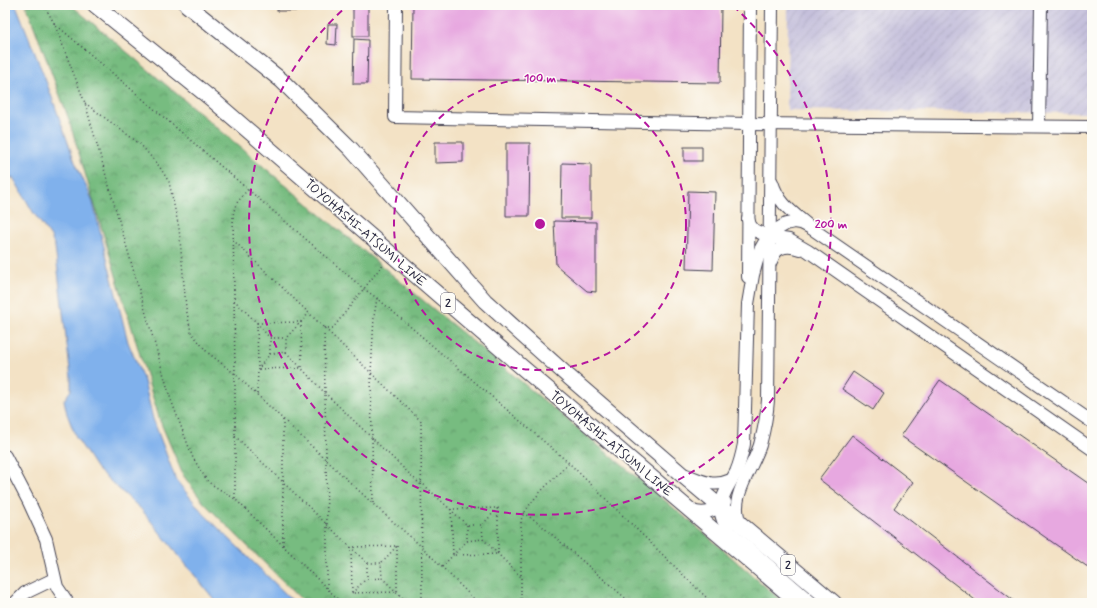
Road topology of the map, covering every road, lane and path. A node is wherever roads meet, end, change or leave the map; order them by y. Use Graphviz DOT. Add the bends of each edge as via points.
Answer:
graph roads {
  1 [pos="44,5"];
  2 [pos="95,5"];
  3 [pos="187,5"];
  4 [pos="396,5"];
  5 [pos="750,5"];
  6 [pos="772,5"];
  7 [pos="1041,5"];
  8 [pos="54,23"];
  9 [pos="85,103"];
  10 [pos="748,124"];
  11 [pos="771,124"];
  12 [pos="1039,126"];
  13 [pos="1092,126"];
  14 [pos="771,178"];
  15 [pos="248,189"];
  16 [pos="748,219"];
  17 [pos="811,228"];
  18 [pos="770,237"];
  19 [pos="233,240"];
  20 [pos="808,251"];
  21 [pos="391,253"];
  22 [pos="770,265"];
  23 [pos="364,288"];
  24 [pos="377,298"];
  25 [pos="234,300"];
  26 [pos="748,304"];
  27 [pos="309,313"];
  28 [pos="301,322"];
  29 [pos="257,323"];
  30 [pos="324,328"];
  31 [pos="270,338"];
  32 [pos="286,338"];
  33 [pos="286,352"];
  34 [pos="270,354"];
  35 [pos="302,368"];
  36 [pos="258,369"];
  37 [pos="371,373"];
  38 [pos="235,374"];
  39 [pos="325,393"];
  40 [pos="257,394"];
  41 [pos="283,418"];
  42 [pos="1092,422"];
  43 [pos="235,436"];
  44 [pos="372,437"];
  45 [pos="1092,449"];
  46 [pos="5,456"];
  47 [pos="326,458"];
  48 [pos="569,463"];
  49 [pos="750,469"];
  50 [pos="680,473"];
  51 [pos="731,480"];
  52 [pos="283,482"];
  53 [pos="421,482"];
  54 [pos="421,485"];
  55 [pos="235,499"];
  56 [pos="373,504"];
  57 [pos="720,507"];
  58 [pos="498,508"];
  59 [pos="451,509"];
  60 [pos="691,511"];
  61 [pos="523,513"];
  62 [pos="482,524"];
  63 [pos="327,525"];
  64 [pos="467,525"];
  65 [pos="743,527"];
  66 [pos="483,539"];
  67 [pos="467,541"];
  68 [pos="283,546"];
  69 [pos="397,546"];
  70 [pos="351,547"];
  71 [pos="422,547"];
  72 [pos="498,554"];
  73 [pos="452,555"];
  74 [pos="367,563"];
  75 [pos="381,563"];
  76 [pos="442,567"];
  77 [pos="521,577"];
  78 [pos="382,578"];
  79 [pos="54,579"];
  80 [pos="367,579"];
  81 [pos="327,588"];
  82 [pos="397,592"];
  83 [pos="352,593"];
  84 [pos="477,602"];
  85 [pos="15,603"];
  86 [pos="68,603"];
  87 [pos="342,603"];
  88 [pos="408,603"];
  89 [pos="422,603"];
  90 [pos="521,603"];
  91 [pos="631,603"];
  92 [pos="712,603"];
  93 [pos="799,603"];
  94 [pos="812,603"];
  95 [pos="834,603"];
  1 -- 8 [label="path"];
  2 -- 21 [label="main road, TOYOHASHI-ATSUMI LINE / 2" via="214,101"];
  3 -- 50 [label="main road, TOYOHASHI-ATSUMI LINE / 2" via="280,80 351,149 485,301"];
  4 -- 10 [label="street" via="395,117"];
  5 -- 10 [label="street"];
  6 -- 11 [label="street"];
  7 -- 12 [label="street"];
  8 -- 9 [label="path"];
  8 -- 15 [label="path"];
  9 -- 38 [label="path" via="140,144 169,182 179,228 186,308 191,332 207,352"];
  9 -- 55 [label="path" via="171,400 193,458 208,482"];
  10 -- 11 [label="street"];
  10 -- 16 [label="street"];
  11 -- 12 [label="street"];
  11 -- 14 [label="street"];
  12 -- 13 [label="street"];
  14 -- 17 [label="street" via="781,201"];
  14 -- 18 [label="street"];
  15 -- 19 [label="path" via="236,204 233,215"];
  15 -- 23 [label="path"];
  16 -- 18 [label="street" via="754,230"];
  16 -- 26 [label="street"];
  17 -- 18 [label="street" via="795,222 776,230"];
  17 -- 42 [label="street"];
  18 -- 20 [label="street" via="789,240"];
  18 -- 22 [label="street"];
  18 -- 26 [label="street" via="760,250"];
  19 -- 25 [label="path"];
  19 -- 27 [label="path"];
  20 -- 22 [label="street" via="794,247 781,248 775,253"];
  20 -- 45 [label="street"];
  21 -- 23 [label="path"];
  21 -- 60 [label="main road, TOYOHASHI-ATSUMI LINE / 2"];
  22 -- 49 [label="street" via="767,416 760,445"];
  23 -- 24 [label="path"];
  23 -- 30 [label="path" via="333,328"];
  24 -- 37 [label="path"];
  24 -- 48 [label="path"];
  25 -- 29 [label="path"];
  25 -- 38 [label="path"];
  26 -- 51 [label="street" via="744,444 740,464"];
  27 -- 28 [label="path"];
  27 -- 30 [label="path"];
  28 -- 29 [label="path"];
  28 -- 32 [label="path"];
  28 -- 35 [label="path"];
  29 -- 31 [label="path"];
  29 -- 36 [label="path"];
  30 -- 37 [label="path"];
  30 -- 39 [label="path"];
  31 -- 32 [label="path"];
  31 -- 34 [label="path"];
  32 -- 33 [label="path"];
  33 -- 34 [label="path"];
  33 -- 35 [label="path"];
  34 -- 36 [label="path"];
  35 -- 36 [label="path"];
  35 -- 39 [label="path"];
  36 -- 40 [label="path"];
  37 -- 44 [label="path"];
  37 -- 53 [label="path" via="421,421"];
  38 -- 40 [label="path"];
  38 -- 43 [label="path"];
  39 -- 44 [label="path"];
  39 -- 47 [label="path"];
  40 -- 41 [label="path"];
  41 -- 47 [label="path"];
  41 -- 52 [label="path"];
  43 -- 52 [label="path"];
  43 -- 55 [label="path"];
  44 -- 54 [label="path"];
  44 -- 56 [label="path"];
  46 -- 79 [label="street" via="46,539"];
  47 -- 56 [label="path"];
  47 -- 63 [label="path"];
  48 -- 61 [label="path"];
  48 -- 92 [label="path"];
  49 -- 57 [label="street"];
  49 -- 65 [label="street" via="738,496 738,518"];
  50 -- 51 [label="street" via="712,484"];
  50 -- 57 [label="main road, TOYOHASHI-ATSUMI LINE / 2"];
  51 -- 57 [label="street"];
  52 -- 63 [label="path"];
  52 -- 68 [label="path"];
  53 -- 54 [label="path"];
  53 -- 59 [label="path"];
  54 -- 71 [label="path"];
  55 -- 68 [label="path"];
  56 -- 71 [label="path"];
  57 -- 60 [label="street" via="705,513"];
  57 -- 65 [label="main road, TOYOHASHI-ATSUMI LINE / 2"];
  57 -- 94 [label="street" via="723,524 730,532"];
  58 -- 59 [label="path"];
  58 -- 62 [label="path"];
  58 -- 72 [label="path"];
  59 -- 64 [label="path"];
  59 -- 73 [label="path"];
  60 -- 93 [label="main road, TOYOHASHI-ATSUMI LINE / 2"];
  61 -- 77 [label="path"];
  61 -- 91 [label="path"];
  62 -- 64 [label="path"];
  62 -- 66 [label="path"];
  63 -- 70 [label="path"];
  63 -- 81 [label="path"];
  64 -- 67 [label="path"];
  65 -- 95 [label="main road, TOYOHASHI-ATSUMI LINE / 2"];
  66 -- 67 [label="path"];
  66 -- 72 [label="path"];
  67 -- 73 [label="path"];
  68 -- 81 [label="path"];
  69 -- 70 [label="path"];
  69 -- 75 [label="path"];
  69 -- 82 [label="path"];
  70 -- 74 [label="path"];
  70 -- 83 [label="path"];
  71 -- 76 [label="path"];
  71 -- 89 [label="path"];
  72 -- 73 [label="path"];
  72 -- 77 [label="path"];
  73 -- 76 [label="path"];
  74 -- 75 [label="path"];
  74 -- 80 [label="path"];
  75 -- 78 [label="path"];
  76 -- 84 [label="path"];
  77 -- 90 [label="path"];
  78 -- 80 [label="path"];
  78 -- 82 [label="path"];
  79 -- 85 [label="street" via="25,593"];
  79 -- 86 [label="street"];
  80 -- 83 [label="path"];
  81 -- 87 [label="path"];
  82 -- 83 [label="path"];
  82 -- 88 [label="path"];
}
